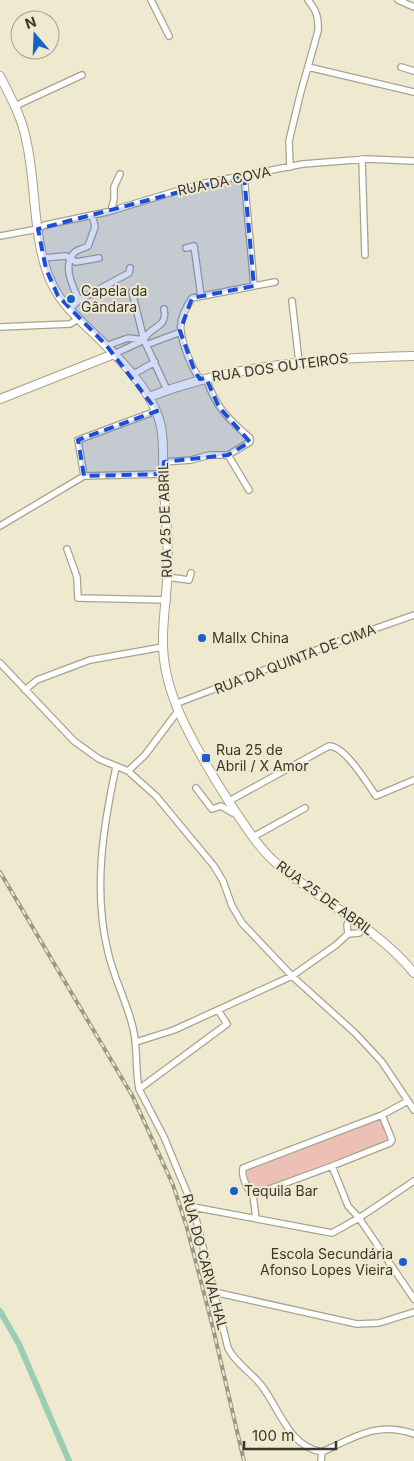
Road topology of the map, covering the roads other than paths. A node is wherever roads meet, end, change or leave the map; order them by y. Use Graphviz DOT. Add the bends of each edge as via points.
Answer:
graph roads {
  1 [pos="151,0"];
  2 [pos="308,0"];
  3 [pos="398,0"];
  4 [pos="414,7"];
  5 [pos="169,36"];
  6 [pos="308,67"];
  7 [pos="401,67"];
  8 [pos="414,71"];
  9 [pos="82,74"];
  10 [pos="0,76"];
  11 [pos="414,92"];
  12 [pos="15,106"];
  13 [pos="362,159"];
  14 [pos="414,161"];
  15 [pos="290,167"];
  16 [pos="120,174"];
  17 [pos="244,176"];
  18 [pos="111,211"];
  19 [pos="92,215"];
  20 [pos="38,229"];
  21 [pos="0,236"];
  22 [pos="186,248"];
  23 [pos="365,256"];
  24 [pos="43,258"];
  25 [pos="70,258"];
  26 [pos="99,258"];
  27 [pos="130,268"];
  28 [pos="275,282"];
  29 [pos="254,286"];
  30 [pos="132,292"];
  31 [pos="201,296"];
  32 [pos="79,300"];
  33 [pos="292,301"];
  34 [pos="164,309"];
  35 [pos="68,310"];
  36 [pos="78,319"];
  37 [pos="0,327"];
  38 [pos="181,332"];
  39 [pos="145,342"];
  40 [pos="106,346"];
  41 [pos="114,354"];
  42 [pos="414,356"];
  43 [pos="155,362"];
  44 [pos="299,362"];
  45 [pos="132,375"];
  46 [pos="203,378"];
  47 [pos="167,390"];
  48 [pos="149,397"];
  49 [pos="0,399"];
  50 [pos="156,411"];
  51 [pos="228,455"];
  52 [pos="164,462"];
  53 [pos="164,474"];
  54 [pos="84,476"];
  55 [pos="249,490"];
  56 [pos="0,526"];
  57 [pos="67,549"];
  58 [pos="191,573"];
  59 [pos="167,577"];
  60 [pos="167,600"];
  61 [pos="414,615"];
  62 [pos="163,647"];
  63 [pos="0,663"];
  64 [pos="25,690"];
  65 [pos="177,707"];
  66 [pos="116,767"];
  67 [pos="128,771"];
  68 [pos="414,780"];
  69 [pos="196,788"];
  70 [pos="229,801"];
  71 [pos="305,808"];
  72 [pos="236,812"];
  73 [pos="253,837"];
  74 [pos="350,916"];
  75 [pos="366,927"];
  76 [pos="348,934"];
  77 [pos="414,973"];
  78 [pos="292,976"];
  79 [pos="218,1010"];
  80 [pos="136,1042"];
  81 [pos="139,1089"];
  82 [pos="408,1101"];
  83 [pos="414,1110"];
  84 [pos="382,1115"];
  85 [pos="332,1166"];
  86 [pos="414,1181"];
  87 [pos="253,1195"];
  88 [pos="193,1207"];
  89 [pos="256,1218"];
  90 [pos="360,1218"];
  91 [pos="214,1292"];
  92 [pos="414,1299"];
  93 [pos="414,1312"];
  94 [pos="414,1434"];
  95 [pos="322,1452"];
  96 [pos="321,1461"];
  1 -- 5 [label="street"];
  2 -- 6 [label="street" via="319,21"];
  3 -- 4 [label="street"];
  6 -- 11 [label="street"];
  6 -- 15 [label="street" via="289,141"];
  7 -- 8 [label="street"];
  9 -- 12 [label="street"];
  10 -- 12 [label="main road, RUA 25 DE ABRIL"];
  12 -- 20 [label="main road, RUA 25 DE ABRIL" via="28,148"];
  13 -- 14 [label="street, RUA DA COVA"];
  13 -- 15 [label="street, RUA DA COVA"];
  13 -- 23 [label="street"];
  15 -- 17 [label="street, RUA DA COVA"];
  16 -- 18 [label="street" via="114,187"];
  17 -- 18 [label="street, RUA DA COVA" via="200,184"];
  17 -- 29 [label="street"];
  18 -- 19 [label="street, RUA DA COVA"];
  19 -- 20 [label="street, RUA DA COVA"];
  19 -- 25 [label="street" via="95,227 88,246 75,251"];
  20 -- 21 [label="street, RUA DA COVA"];
  20 -- 24 [label="main road, RUA 25 DE ABRIL"];
  22 -- 31 [label="street" via="194,246"];
  24 -- 25 [label="street"];
  24 -- 35 [label="main road, RUA 25 DE ABRIL" via="53,286"];
  25 -- 26 [label="street" via="76,262"];
  25 -- 32 [label="street" via="68,268"];
  27 -- 32 [label="street" via="129,273"];
  28 -- 29 [label="street"];
  29 -- 31 [label="street"];
  30 -- 39 [label="street"];
  31 -- 38 [label="street" via="192,298 186,306"];
  32 -- 35 [label="street"];
  33 -- 44 [label="street"];
  34 -- 39 [label="street" via="164,322 146,335"];
  35 -- 36 [label="main road, RUA 25 DE ABRIL"];
  36 -- 37 [label="street" via="70,324"];
  36 -- 40 [label="main road, RUA 25 DE ABRIL"];
  38 -- 39 [label="street"];
  38 -- 46 [label="street" via="195,372"];
  39 -- 40 [label="street" via="128,338"];
  39 -- 41 [label="street"];
  39 -- 43 [label="street"];
  40 -- 41 [label="main road, RUA 25 DE ABRIL"];
  41 -- 45 [label="main road, RUA 25 DE ABRIL"];
  41 -- 49 [label="main road"];
  42 -- 44 [label="main road, RUA DOS OUTEIROS"];
  43 -- 45 [label="street"];
  43 -- 47 [label="street"];
  44 -- 46 [label="main road, RUA DOS OUTEIROS"];
  45 -- 48 [label="main road, RUA 25 DE ABRIL"];
  46 -- 47 [label="main road, RUA DOS OUTEIROS"];
  46 -- 51 [label="street" via="219,407 250,438 250,442"];
  47 -- 48 [label="main road, RUA DOS OUTEIROS"];
  48 -- 50 [label="main road, RUA 25 DE ABRIL"];
  50 -- 52 [label="main road, RUA 25 DE ABRIL" via="162,430"];
  50 -- 54 [label="street" via="78,440"];
  51 -- 52 [label="street"];
  51 -- 55 [label="street"];
  52 -- 53 [label="main road, RUA 25 DE ABRIL"];
  53 -- 54 [label="street"];
  53 -- 59 [label="main road, RUA 25 DE ABRIL"];
  54 -- 56 [label="street"];
  57 -- 60 [label="street" via="77,577 78,598"];
  58 -- 59 [label="street" via="189,580"];
  59 -- 60 [label="main road, RUA 25 DE ABRIL"];
  60 -- 62 [label="main road, RUA 25 DE ABRIL"];
  61 -- 65 [label="street, RUA DA QUINTA DE CIMA"];
  62 -- 64 [label="street" via="90,660 37,680"];
  62 -- 65 [label="main road, RUA 25 DE ABRIL"];
  63 -- 64 [label="street"];
  64 -- 66 [label="street" via="74,740"];
  65 -- 67 [label="street" via="145,755"];
  65 -- 70 [label="main road, RUA 25 DE ABRIL"];
  66 -- 67 [label="street"];
  66 -- 80 [label="street, RUA DO CARVALHAL" via="101,849 101,886 112,968"];
  67 -- 78 [label="street" via="156,796 204,851 223,881 242,923"];
  68 -- 70 [label="street" via="377,799 364,778 339,750 328,746"];
  69 -- 72 [label="street" via="212,808 221,806"];
  70 -- 72 [label="main road, RUA 25 DE ABRIL"];
  71 -- 73 [label="street"];
  72 -- 73 [label="main road, RUA 25 DE ABRIL"];
  73 -- 74 [label="main road, RUA 25 DE ABRIL" via="285,870"];
  74 -- 75 [label="main road, RUA 25 DE ABRIL"];
  74 -- 76 [label="street"];
  75 -- 76 [label="street" via="359,933"];
  75 -- 77 [label="main road, RUA 25 DE ABRIL" via="393,949"];
  76 -- 78 [label="street"];
  78 -- 79 [label="street"];
  78 -- 82 [label="street" via="382,1062"];
  79 -- 80 [label="street" via="174,1030"];
  79 -- 81 [label="street" via="227,1024"];
  80 -- 81 [label="street, RUA DO CARVALHAL"];
  81 -- 88 [label="street, RUA DO CARVALHAL" via="164,1137"];
  82 -- 83 [label="street"];
  82 -- 84 [label="street"];
  84 -- 85 [label="street" via="392,1142"];
  84 -- 87 [label="street" via="243,1168"];
  85 -- 87 [label="street"];
  85 -- 90 [label="street" via="348,1206"];
  86 -- 90 [label="street"];
  87 -- 89 [label="street"];
  88 -- 89 [label="street"];
  88 -- 91 [label="street, RUA DO CARVALHAL"];
  89 -- 90 [label="street" via="332,1233"];
  90 -- 92 [label="street"];
  91 -- 93 [label="street" via="357,1324 379,1323"];
  91 -- 95 [label="street, RUA DO CARVALHAL" via="232,1356 262,1387 293,1436 310,1449"];
  94 -- 95 [label="street" via="390,1428 373,1430"];
  95 -- 96 [label="street"];
}
